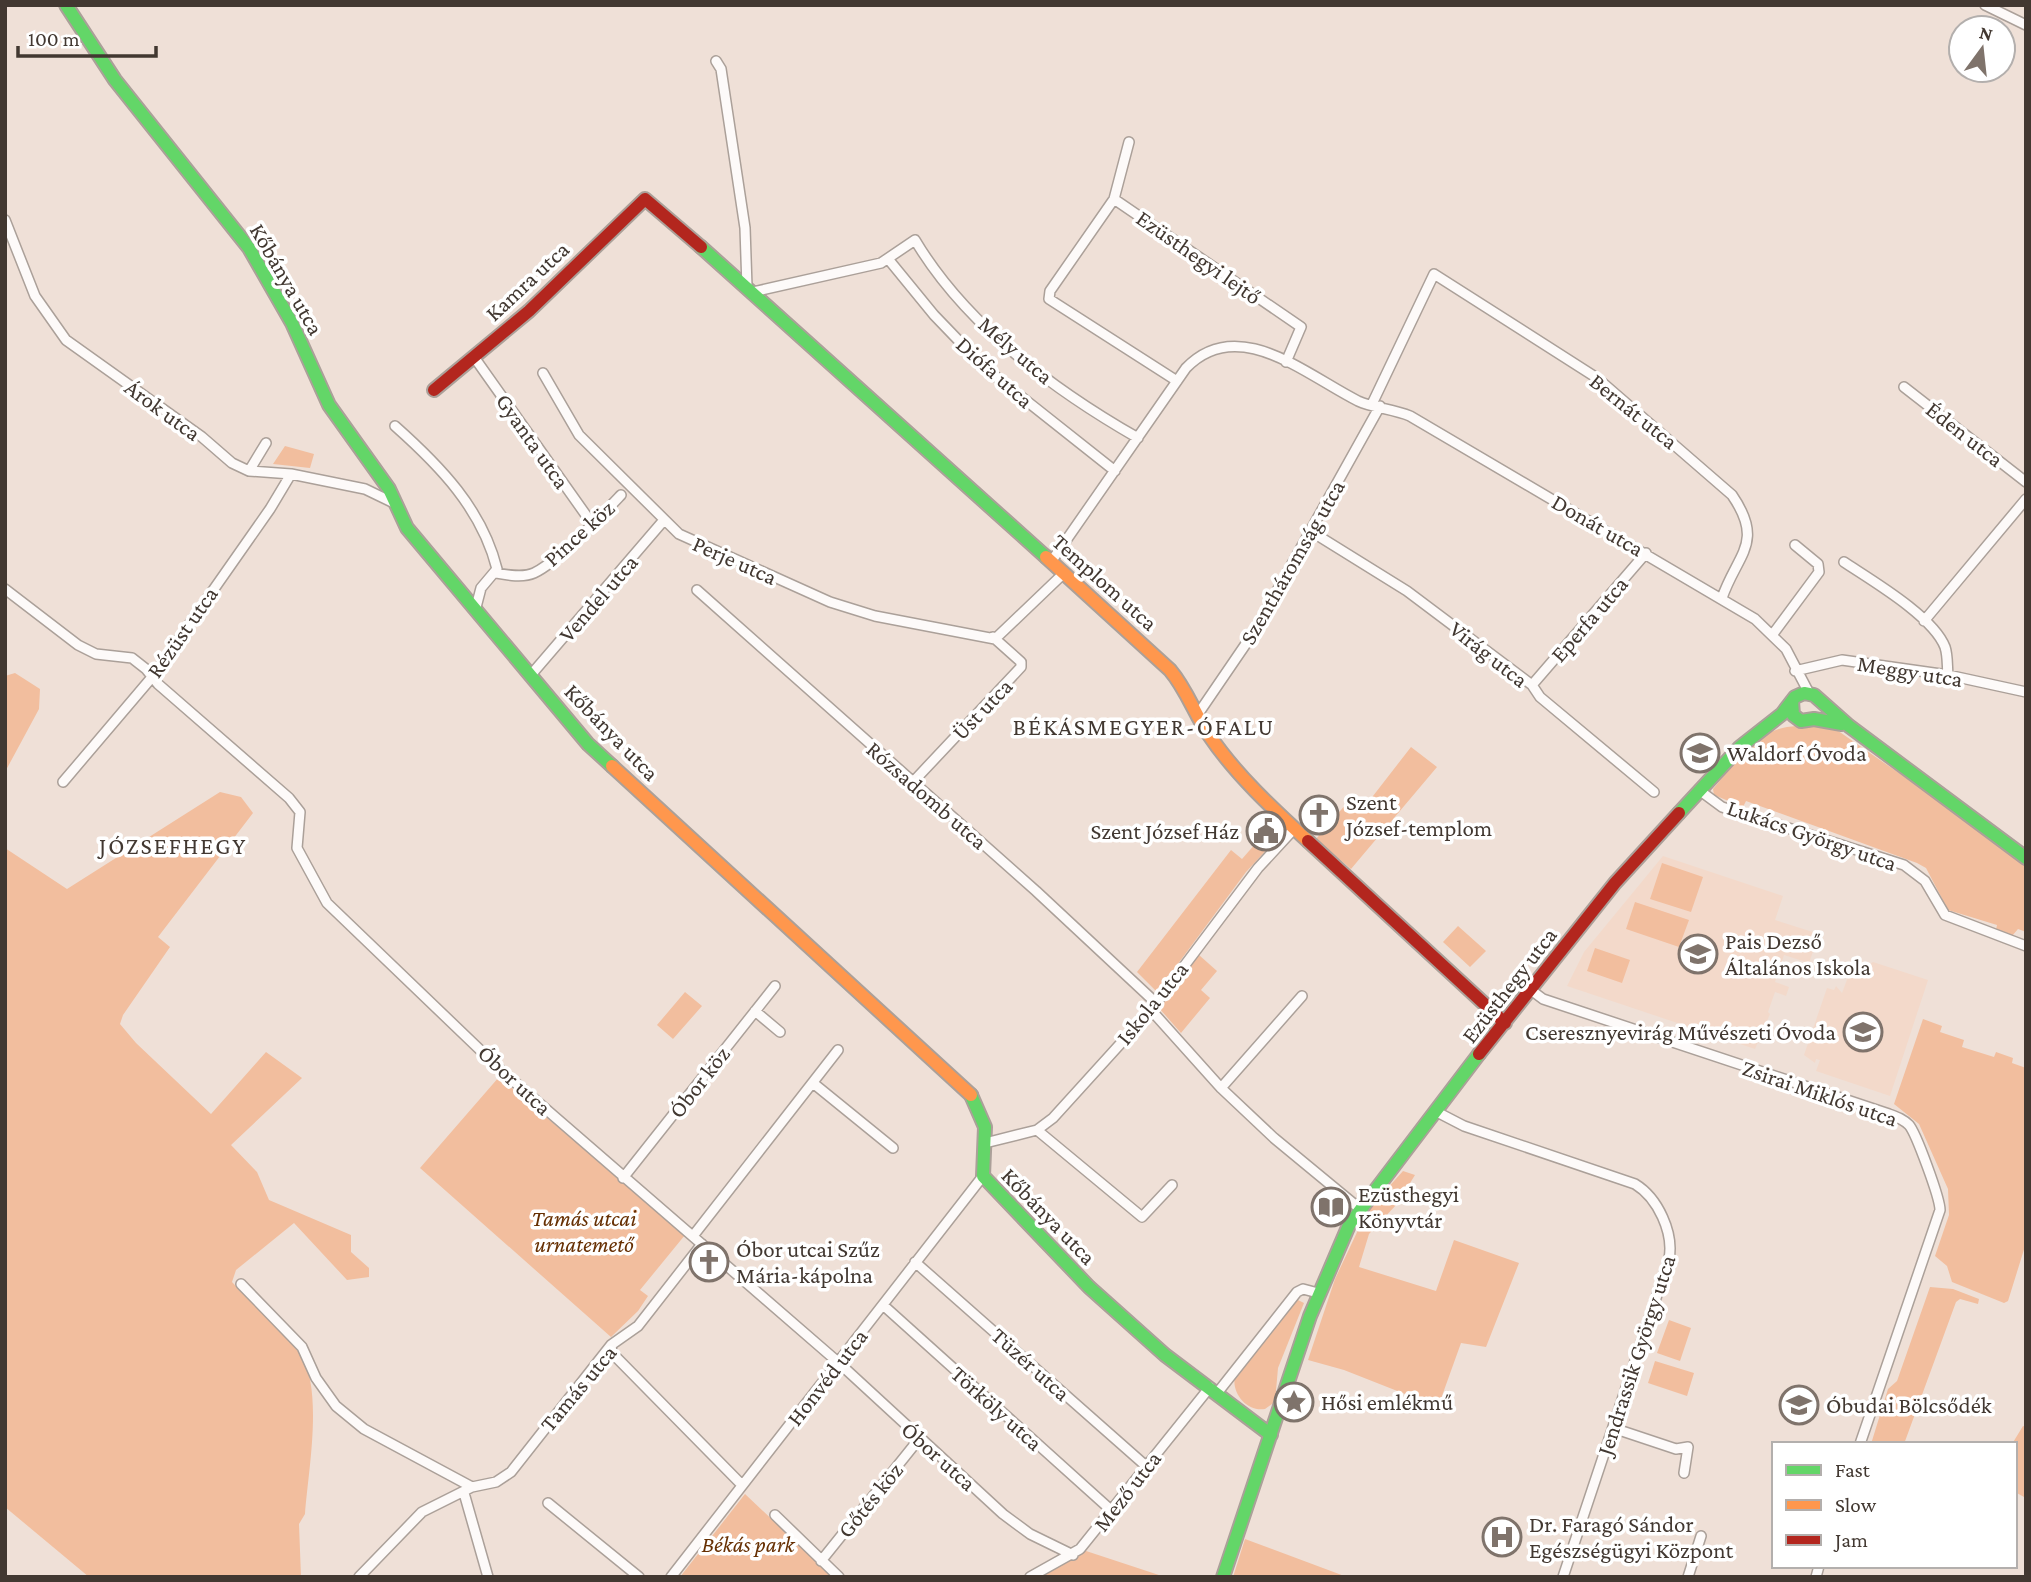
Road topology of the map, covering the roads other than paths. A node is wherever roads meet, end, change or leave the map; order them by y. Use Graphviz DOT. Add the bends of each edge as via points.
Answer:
graph roads {
  1 [pos="66,5"];
  2 [pos="1985,5"];
  3 [pos="2026,25"];
  4 [pos="716,61"];
  5 [pos="1129,142"];
  6 [pos="645,199"];
  7 [pos="1114,199"];
  8 [pos="5,220"];
  9 [pos="889,260"];
  10 [pos="1434,274"];
  11 [pos="750,289"];
  12 [pos="474,357"];
  13 [pos="1286,362"];
  14 [pos="543,373"];
  15 [pos="1177,381"];
  16 [pos="1904,387"];
  17 [pos="434,390"];
  18 [pos="1376,405"];
  19 [pos="395,426"];
  20 [pos="1138,438"];
  21 [pos="265,443"];
  22 [pos="249,471"];
  23 [pos="1115,471"];
  24 [pos="291,474"];
  25 [pos="2026,482"];
  26 [pos="621,495"];
  27 [pos="2026,499"];
  28 [pos="394,503"];
  29 [pos="664,520"];
  30 [pos="593,525"];
  31 [pos="1312,532"];
  32 [pos="1796,545"];
  33 [pos="1646,553"];
  34 [pos="1051,562"];
  35 [pos="1844,562"];
  36 [pos="495,573"];
  37 [pos="1063,573"];
  38 [pos="5,589"];
  39 [pos="697,590"];
  40 [pos="1722,598"];
  41 [pos="475,611"];
  42 [pos="1924,621"];
  43 [pos="1773,634"];
  44 [pos="994,638"];
  45 [pos="1795,671"];
  46 [pos="1948,675"];
  47 [pos="153,676"];
  48 [pos="530,676"];
  49 [pos="1532,685"];
  50 [pos="2026,692"];
  51 [pos="1814,698"];
  52 [pos="1794,699"];
  53 [pos="1198,714"];
  54 [pos="1796,719"];
  55 [pos="1814,719"];
  56 [pos="1849,726"];
  57 [pos="1765,727"];
  58 [pos="63,782"];
  59 [pos="912,783"];
  60 [pos="1699,790"];
  61 [pos="1654,792"];
  62 [pos="1294,828"];
  63 [pos="2026,858"];
  64 [pos="2026,946"];
  65 [pos="775,986"];
  66 [pos="1531,990"];
  67 [pos="1302,996"];
  68 [pos="1153,1006"];
  69 [pos="755,1012"];
  70 [pos="1505,1023"];
  71 [pos="780,1032"];
  72 [pos="838,1051"];
  73 [pos="813,1083"];
  74 [pos="1221,1088"];
  75 [pos="1436,1111"];
  76 [pos="1037,1130"];
  77 [pos="985,1143"];
  78 [pos="893,1148"];
  79 [pos="983,1176"];
  80 [pos="624,1178"];
  81 [pos="1172,1185"];
  82 [pos="1360,1209"];
  83 [pos="693,1236"];
  84 [pos="702,1244"];
  85 [pos="915,1262"];
  86 [pos="241,1283"];
  87 [pos="1318,1293"];
  88 [pos="883,1305"];
  89 [pos="611,1345"];
  90 [pos="839,1363"];
  91 [pos="1214,1389"];
  92 [pos="1613,1428"];
  93 [pos="1271,1435"];
  94 [pos="919,1439"];
  95 [pos="1861,1442"];
  96 [pos="1146,1466"];
  97 [pos="1684,1474"];
  98 [pos="742,1485"];
  99 [pos="468,1490"];
  100 [pos="548,1503"];
  101 [pos="1112,1511"];
  102 [pos="775,1515"];
  103 [pos="1701,1536"];
  104 [pos="1073,1555"];
  105 [pos="821,1561"];
  106 [pos="359,1577"];
  107 [pos="488,1577"];
  108 [pos="639,1577"];
  109 [pos="671,1577"];
  110 [pos="839,1577"];
  111 [pos="1030,1577"];
  112 [pos="1223,1577"];
  113 [pos="1563,1577"];
  114 [pos="1688,1577"];
  1 -- 28 [label="street, Kőbánya utca" via="115,80 249,248 292,323 329,405 389,489"];
  2 -- 3 [label="street"];
  4 -- 11 [label="street" via="721,69 745,228"];
  5 -- 7 [label="street, Ezüsthegyi lejtő"];
  6 -- 11 [label="street, Templom utca"];
  6 -- 12 [label="street, Kamra utca" via="529,311"];
  7 -- 13 [label="street, Ezüsthegyi lejtő" via="1301,327"];
  7 -- 15 [label="street" via="1050,290 1049,299"];
  8 -- 22 [label="street, Árok utca" via="35,296 66,340"];
  9 -- 11 [label="street"];
  9 -- 20 [label="street, Mély utca" via="915,240 941,279 989,328 1072,398"];
  9 -- 23 [label="street, Diófa utca" via="985,368"];
  10 -- 18 [label="street, Szentháromság utca"];
  10 -- 40 [label="street, Bernát utca" via="1597,378 1732,495 1750,534"];
  11 -- 34 [label="street, Templom utca"];
  12 -- 17 [label="street, Kamra utca"];
  12 -- 30 [label="street, Gyanta utca"];
  13 -- 15 [label="street" via="1245,346 1220,347 1198,357"];
  13 -- 18 [label="street" via="1362,403"];
  14 -- 29 [label="street, Perje utca" via="579,435"];
  15 -- 20 [label="street"];
  16 -- 25 [label="street, Éden utca"];
  18 -- 31 [label="street, Szentháromság utca"];
  18 -- 33 [label="street, Donát utca" via="1410,416"];
  19 -- 36 [label="street" via="443,469 485,533"];
  20 -- 23 [label="street"];
  21 -- 22 [label="street"];
  22 -- 24 [label="street, Árok utca"];
  23 -- 34 [label="street"];
  24 -- 28 [label="street, Árok utca" via="365,489"];
  24 -- 47 [label="street, Rézüst utca"];
  26 -- 30 [label="street, Pince köz"];
  27 -- 42 [label="street"];
  28 -- 41 [label="street, Kőbánya utca" via="407,528"];
  29 -- 44 [label="street, Perje utca" via="679,534 830,602 945,631"];
  29 -- 48 [label="street, Vendel utca"];
  30 -- 36 [label="street, Pince köz" via="534,573"];
  31 -- 49 [label="street, Virág utca" via="1407,591"];
  31 -- 53 [label="street, Szentháromság utca" via="1254,632"];
  32 -- 43 [label="street" via="1818,564 1818,572"];
  33 -- 40 [label="street, Donát utca"];
  33 -- 49 [label="street, Eperfa utca"];
  34 -- 37 [label="street, Templom utca"];
  35 -- 42 [label="street"];
  36 -- 41 [label="street" via="481,588"];
  37 -- 44 [label="street"];
  37 -- 53 [label="street, Templom utca" via="1171,670"];
  38 -- 47 [label="street, Óbor utca" via="88,651 132,658"];
  39 -- 59 [label="street, Rózsadomb utca"];
  40 -- 43 [label="street, Donát utca"];
  41 -- 48 [label="street, Kőbánya utca"];
  42 -- 46 [label="street" via="1945,647"];
  43 -- 45 [label="street, Donát utca" via="1786,649"];
  44 -- 59 [label="street, Üst utca" via="1021,667"];
  45 -- 46 [label="street, Meggy utca" via="1842,660"];
  45 -- 51 [label="street, Donát utca"];
  45 -- 52 [label="street, Donát utca"];
  46 -- 50 [label="street, Meggy utca"];
  47 -- 58 [label="street, Rézüst utca"];
  47 -- 80 [label="street, Óbor utca" via="297,805 298,848 327,903 502,1071"];
  48 -- 77 [label="street, Kőbánya utca" via="622,777 963,1085 984,1114"];
  49 -- 61 [label="street, Virág utca" via="1540,697"];
  51 -- 52 [label="street"];
  51 -- 55 [label="street" via="1819,712"];
  51 -- 56 [label="street"];
  52 -- 54 [label="street" via="1791,711"];
  52 -- 57 [label="street, Ezüsthegy utca"];
  53 -- 62 [label="street, Templom utca" via="1228,762"];
  54 -- 55 [label="street"];
  54 -- 57 [label="street, Ezüsthegy utca"];
  55 -- 56 [label="street"];
  56 -- 63 [label="street"];
  57 -- 60 [label="street, Ezüsthegy utca"];
  59 -- 68 [label="street, Rózsadomb utca" via="1036,891"];
  60 -- 64 [label="street, Lukács György utca" via="1722,807 1904,865 1924,881 1945,915"];
  60 -- 66 [label="street, Ezüsthegy utca" via="1615,883"];
  62 -- 68 [label="street, Iskola utca"];
  62 -- 70 [label="street, Templom utca"];
  65 -- 69 [label="street, Óbor köz"];
  66 -- 70 [label="street, Ezüsthegy utca"];
  66 -- 95 [label="street, Zsirai Miklós utca" via="1544,999 1900,1118 1914,1132 1940,1210"];
  67 -- 74 [label="street"];
  68 -- 74 [label="street, Rózsadomb utca"];
  68 -- 76 [label="street, Iskola utca" via="1054,1118"];
  69 -- 71 [label="street"];
  69 -- 80 [label="street, Óbor köz"];
  70 -- 75 [label="street, Ezüsthegy utca"];
  72 -- 73 [label="street"];
  73 -- 78 [label="street"];
  73 -- 83 [label="street"];
  74 -- 82 [label="street, Rózsadomb utca"];
  75 -- 82 [label="street, Ezüsthegy utca"];
  75 -- 92 [label="street, Jendrassik György utca" via="1464,1126 1635,1184 1657,1209 1671,1240 1669,1259"];
  76 -- 77 [label="street, Iskola utca"];
  76 -- 81 [label="street" via="1142,1217"];
  77 -- 79 [label="street, Kőbánya utca"];
  79 -- 85 [label="street, Honvéd utca"];
  79 -- 91 [label="street, Kőbánya utca" via="1089,1287 1165,1355"];
  80 -- 83 [label="street, Óbor utca"];
  82 -- 87 [label="street, Ezüsthegy utca" via="1339,1243"];
  83 -- 84 [label="street, Óbor utca"];
  84 -- 89 [label="street, Tamás utca" via="638,1326"];
  84 -- 90 [label="street, Óbor utca"];
  85 -- 88 [label="street, Honvéd utca"];
  85 -- 96 [label="street, Tüzér utca"];
  86 -- 99 [label="street" via="302,1347 336,1406 364,1429"];
  87 -- 91 [label="street" via="1297,1292"];
  87 -- 93 [label="street, Ezüsthegy utca"];
  88 -- 90 [label="street, Honvéd utca"];
  88 -- 101 [label="street, Törköly utca"];
  89 -- 98 [label="street" via="612,1353"];
  89 -- 99 [label="street, Tamás utca" via="511,1472"];
  90 -- 94 [label="street, Óbor utca"];
  90 -- 98 [label="street, Honvéd utca"];
  91 -- 93 [label="street, Kőbánya utca"];
  91 -- 96 [label="street, Mező utca"];
  92 -- 97 [label="street" via="1676,1449 1688,1447"];
  92 -- 113 [label="street, Jendrassik György utca"];
  93 -- 112 [label="street, Ezüsthegy utca"];
  94 -- 104 [label="street, Óbor utca" via="1018,1525"];
  94 -- 105 [label="street, Gőtés köz"];
  96 -- 101 [label="street, Mező utca"];
  98 -- 109 [label="street, Honvéd utca"];
  99 -- 106 [label="street, Tamás utca" via="422,1512"];
  99 -- 107 [label="street"];
  100 -- 108 [label="street"];
  101 -- 104 [label="street, Mező utca"];
  102 -- 105 [label="street"];
  103 -- 114 [label="street"];
  104 -- 111 [label="street, Mező utca"];
  105 -- 110 [label="street"];
}
